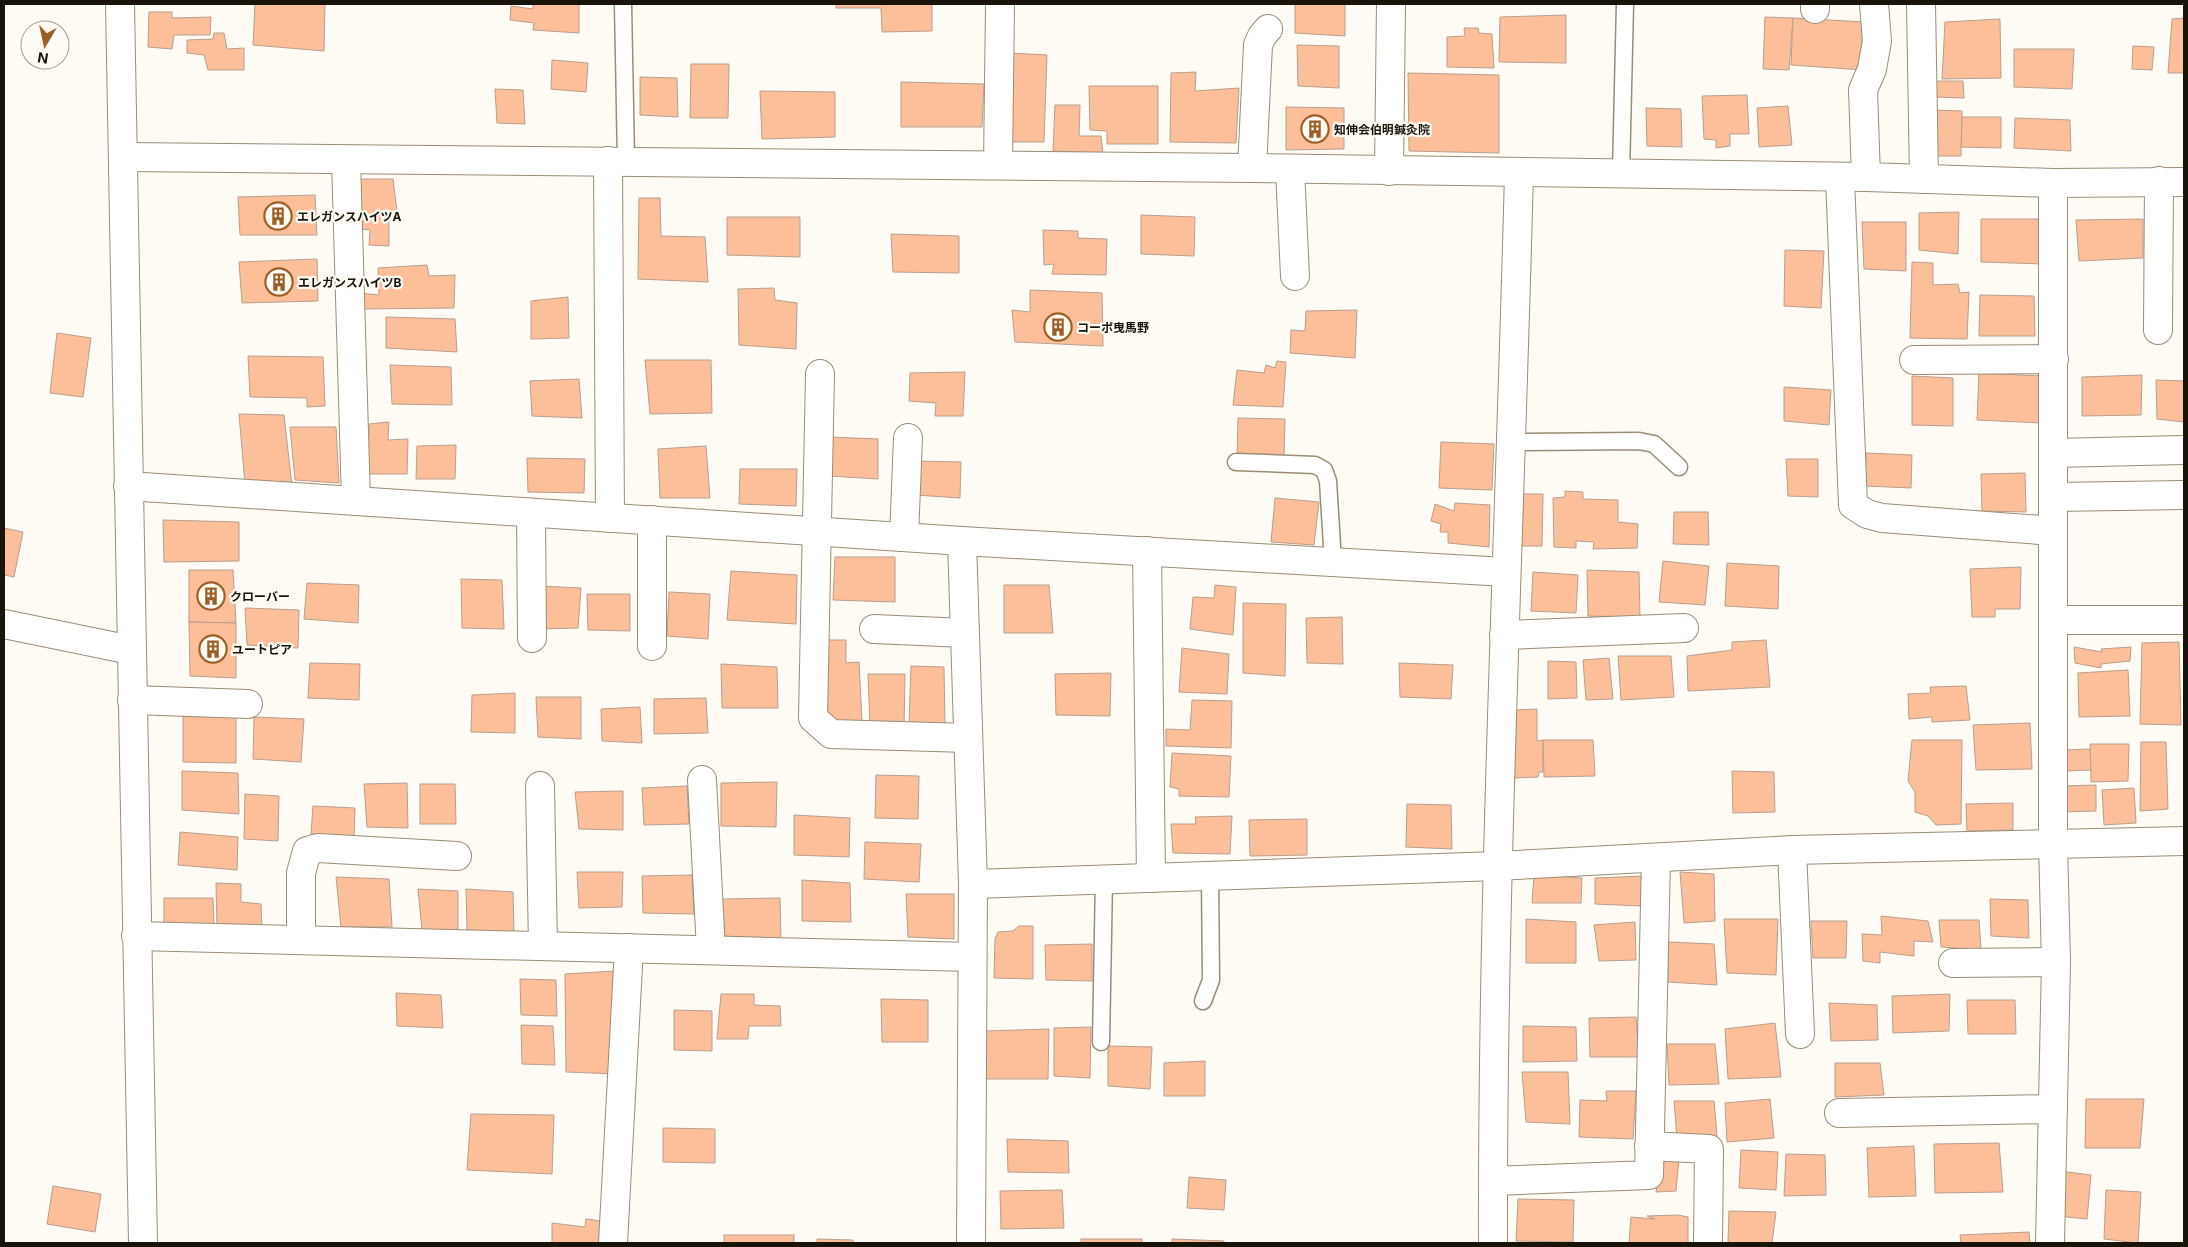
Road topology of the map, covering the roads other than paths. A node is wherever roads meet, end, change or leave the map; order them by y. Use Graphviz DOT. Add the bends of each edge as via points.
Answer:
graph roads {
  1 [pos="120,4"];
  2 [pos="623,4"];
  3 [pos="1000,4"];
  4 [pos="1391,4"];
  5 [pos="1625,4"];
  6 [pos="1874,4"];
  7 [pos="1921,4"];
  8 [pos="1268,29"];
  9 [pos="123,156"];
  10 [pos="346,160"];
  11 [pos="617,161"];
  12 [pos="998,165"];
  13 [pos="1252,168"];
  14 [pos="1290,170"];
  15 [pos="1389,171"];
  16 [pos="1519,172"];
  17 [pos="1621,174"];
  18 [pos="1853,178"];
  19 [pos="1924,179"];
  20 [pos="2172,181"];
  21 [pos="2052,183"];
  22 [pos="1295,276"];
  23 [pos="2158,330"];
  24 [pos="2054,359"];
  25 [pos="1914,360"];
  26 [pos="820,374"];
  27 [pos="908,438"];
  28 [pos="1512,442"];
  29 [pos="2184,450"];
  30 [pos="2053,453"];
  31 [pos="1236,462"];
  32 [pos="1679,467"];
  33 [pos="128,486"];
  34 [pos="2184,495"];
  35 [pos="2053,497"];
  36 [pos="356,501"];
  37 [pos="531,512"];
  38 [pos="610,518"];
  39 [pos="652,520"];
  40 [pos="816,531"];
  41 [pos="2053,531"];
  42 [pos="904,537"];
  43 [pos="962,540"];
  44 [pos="1147,551"];
  45 [pos="1333,562"];
  46 [pos="1506,572"];
  47 [pos="2054,620"];
  48 [pos="2184,620"];
  49 [pos="4,624"];
  50 [pos="1684,628"];
  51 [pos="874,629"];
  52 [pos="965,633"];
  53 [pos="1504,635"];
  54 [pos="532,638"];
  55 [pos="652,646"];
  56 [pos="131,650"];
  57 [pos="132,700"];
  58 [pos="248,704"];
  59 [pos="968,738"];
  60 [pos="702,780"];
  61 [pos="540,786"];
  62 [pos="2184,841"];
  63 [pos="2053,844"];
  64 [pos="1792,850"];
  65 [pos="457,856"];
  66 [pos="1656,858"];
  67 [pos="1496,866"];
  68 [pos="1210,876"];
  69 [pos="1151,878"];
  70 [pos="1104,879"];
  71 [pos="973,884"];
  72 [pos="136,936"];
  73 [pos="301,940"];
  74 [pos="543,946"];
  75 [pos="629,948"];
  76 [pos="711,950"];
  77 [pos="972,956"];
  78 [pos="2056,962"];
  79 [pos="1953,963"];
  80 [pos="1203,1001"];
  81 [pos="1800,1034"];
  82 [pos="1101,1042"];
  83 [pos="2053,1109"];
  84 [pos="1839,1113"];
  85 [pos="1650,1146"];
  86 [pos="1492,1181"];
  87 [pos="143,1243"];
  88 [pos="614,1243"];
  89 [pos="971,1243"];
  90 [pos="1493,1243"];
  91 [pos="1708,1243"];
  92 [pos="2050,1243"];
  1 -- 9 [label="street"];
  2 -- 11 [label="lane"];
  3 -- 12 [label="street"];
  4 -- 15 [label="street"];
  5 -- 17 [label="lane"];
  6 -- 18 [label="street" via="1877,41 1872,69 1863,90"];
  7 -- 19 [label="street"];
  8 -- 13 [label="street" via="1258,45"];
  9 -- 10 [label="street"];
  9 -- 33 [label="street"];
  10 -- 11 [label="street"];
  10 -- 36 [label="street"];
  11 -- 12 [label="street"];
  11 -- 38 [label="street"];
  12 -- 13 [label="street"];
  13 -- 14 [label="street"];
  14 -- 15 [label="street"];
  14 -- 22 [label="street"];
  15 -- 16 [label="street"];
  16 -- 17 [label="street"];
  16 -- 28 [label="street"];
  17 -- 18 [label="street"];
  18 -- 19 [label="street"];
  18 -- 41 [label="street" via="1853,505 1882,518"];
  19 -- 21 [label="street"];
  20 -- 21 [label="street"];
  20 -- 23 [label="street"];
  21 -- 24 [label="street"];
  24 -- 25 [label="street"];
  24 -- 30 [label="street"];
  26 -- 40 [label="street"];
  27 -- 42 [label="street"];
  28 -- 32 [label="lane" via="1639,441 1654,444"];
  28 -- 46 [label="street"];
  29 -- 30 [label="street"];
  30 -- 35 [label="street"];
  31 -- 45 [label="lane" via="1315,465 1324,470 1328,481"];
  33 -- 36 [label="street"];
  33 -- 56 [label="street"];
  34 -- 35 [label="street"];
  35 -- 41 [label="street"];
  36 -- 37 [label="street"];
  37 -- 38 [label="street"];
  37 -- 54 [label="street"];
  38 -- 39 [label="street"];
  39 -- 40 [label="street"];
  39 -- 55 [label="street"];
  40 -- 42 [label="street"];
  40 -- 59 [label="street" via="813,718 831,734"];
  41 -- 47 [label="street"];
  42 -- 43 [label="street"];
  43 -- 44 [label="street"];
  43 -- 52 [label="street"];
  44 -- 45 [label="street"];
  44 -- 69 [label="street"];
  45 -- 46 [label="street"];
  46 -- 53 [label="street"];
  47 -- 48 [label="street"];
  47 -- 63 [label="street"];
  49 -- 56 [label="street"];
  50 -- 53 [label="street"];
  51 -- 52 [label="street"];
  52 -- 59 [label="street"];
  53 -- 67 [label="street"];
  56 -- 57 [label="street"];
  57 -- 58 [label="street"];
  57 -- 72 [label="street"];
  59 -- 71 [label="street"];
  60 -- 76 [label="street"];
  61 -- 74 [label="street"];
  62 -- 63 [label="street"];
  63 -- 64 [label="street"];
  63 -- 78 [label="street"];
  64 -- 66 [label="street"];
  64 -- 81 [label="street"];
  65 -- 73 [label="street" via="318,848 307,851 301,873"];
  66 -- 67 [label="street"];
  66 -- 85 [label="street"];
  67 -- 68 [label="street"];
  67 -- 86 [label="street"];
  68 -- 69 [label="street"];
  68 -- 80 [label="lane" via="1211,980"];
  69 -- 70 [label="street"];
  70 -- 71 [label="street"];
  70 -- 82 [label="lane"];
  71 -- 77 [label="street"];
  72 -- 73 [label="street"];
  72 -- 87 [label="street"];
  73 -- 74 [label="street"];
  74 -- 75 [label="street"];
  75 -- 76 [label="street"];
  75 -- 88 [label="street"];
  76 -- 77 [label="street"];
  77 -- 89 [label="street"];
  78 -- 79 [label="street"];
  78 -- 83 [label="street"];
  83 -- 84 [label="street"];
  83 -- 92 [label="street"];
  85 -- 86 [label="street" via="1649,1175"];
  85 -- 91 [label="street" via="1709,1149"];
  86 -- 90 [label="street"];
}
